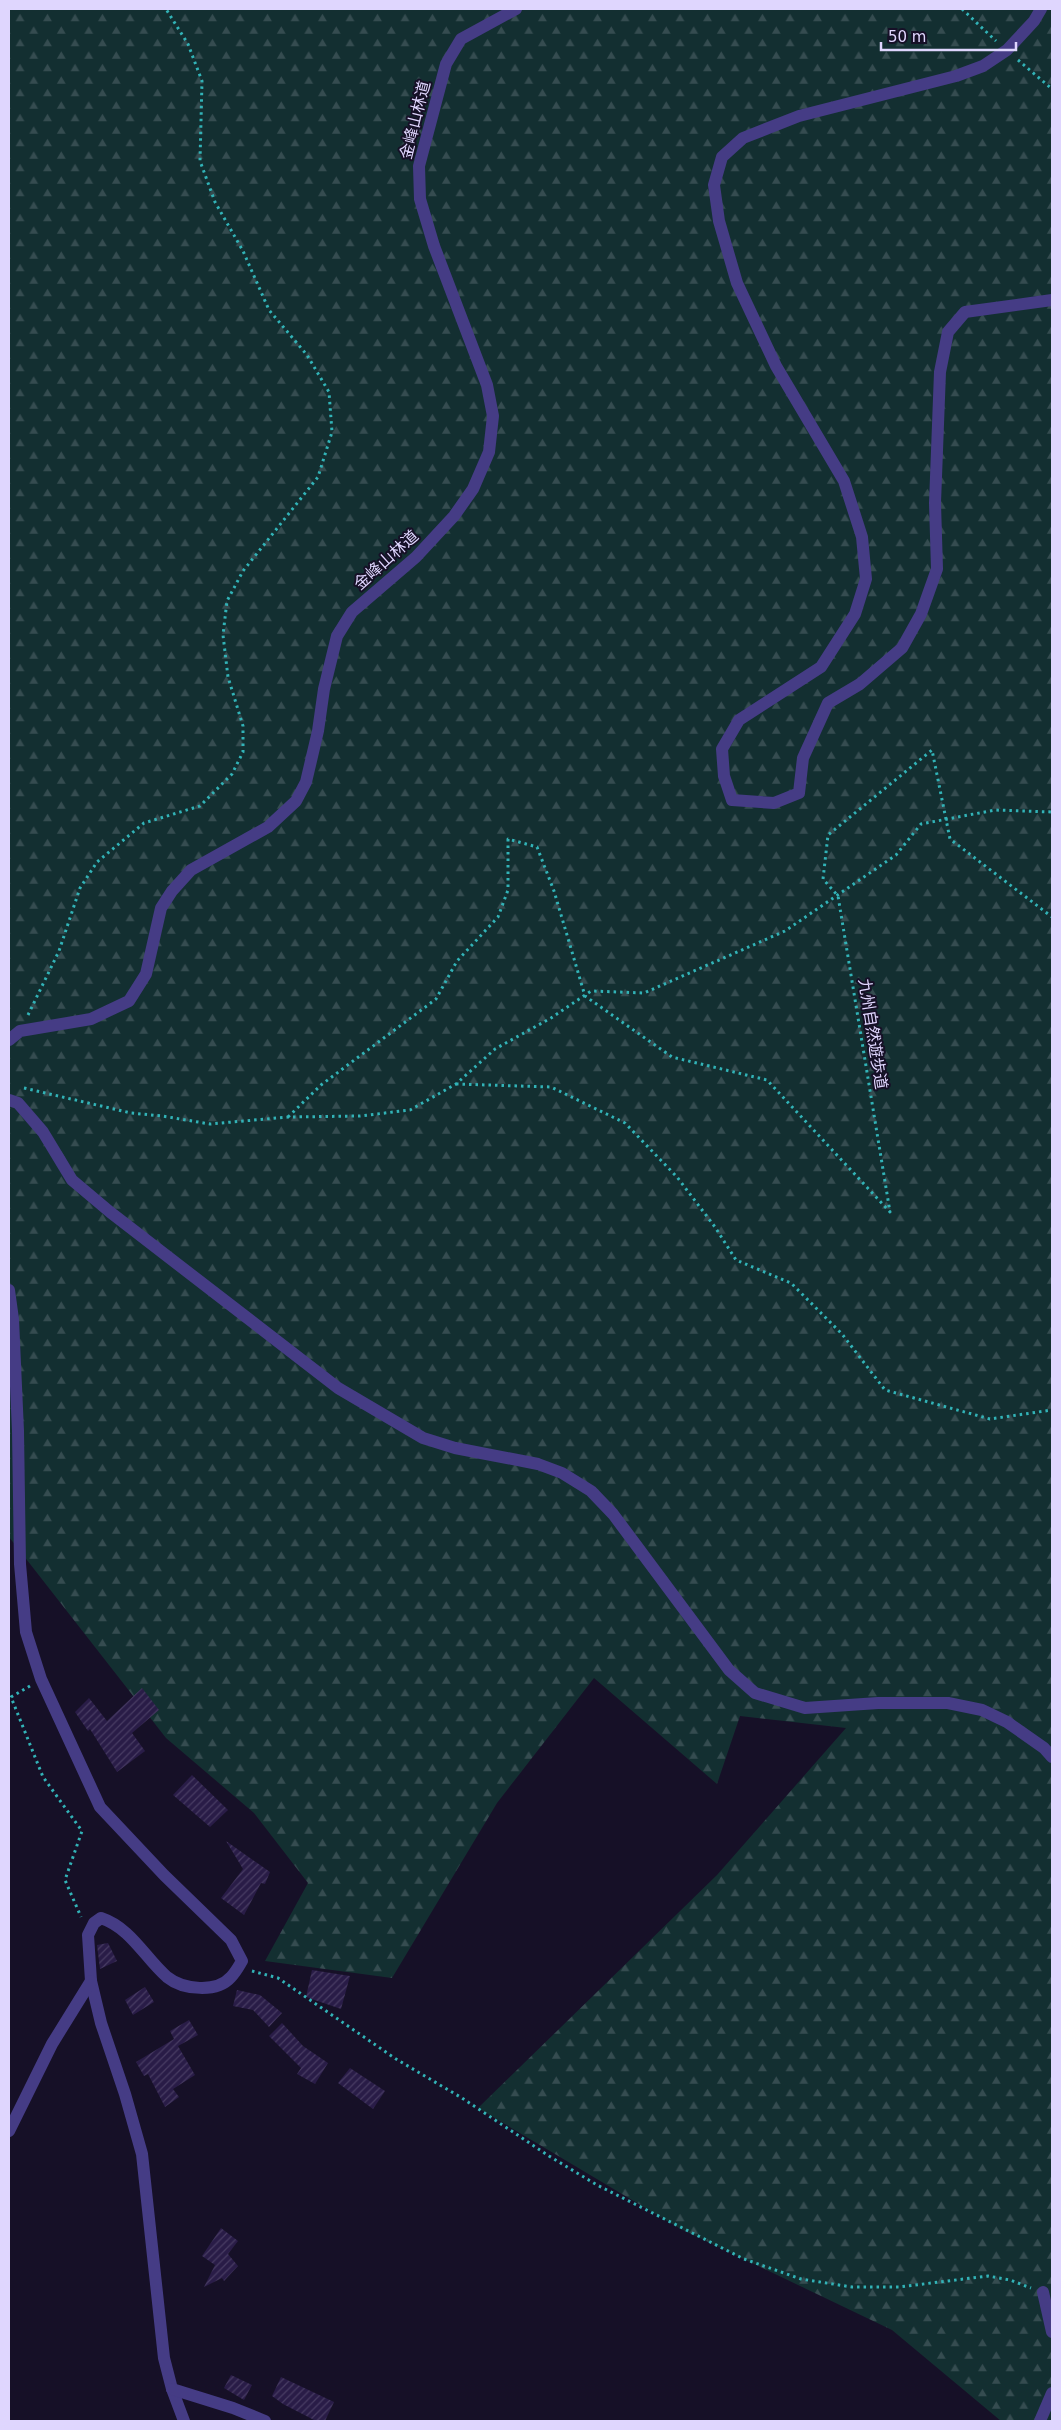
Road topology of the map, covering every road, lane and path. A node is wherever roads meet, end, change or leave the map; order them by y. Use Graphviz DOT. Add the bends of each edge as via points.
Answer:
graph roads {
  1 [pos="166,9"];
  2 [pos="516,9"];
  3 [pos="962,9"];
  4 [pos="1041,9"];
  5 [pos="1007,50"];
  6 [pos="1052,89"];
  7 [pos="1052,300"];
  8 [pos="1052,812"];
  9 [pos="946,818"];
  10 [pos="838,896"];
  11 [pos="1052,917"];
  12 [pos="20,1031"];
  13 [pos="9,1040"];
  14 [pos="456,1084"];
  15 [pos="18,1086"];
  16 [pos="9,1100"];
  17 [pos="288,1116"];
  18 [pos="9,1290"];
  19 [pos="1052,1410"];
  20 [pos="41,1679"];
  21 [pos="1052,1757"];
  22 [pos="88,1935"];
  23 [pos="242,1960"];
  24 [pos="91,1981"];
  25 [pos="9,2131"];
  26 [pos="1043,2292"];
  27 [pos="1052,2332"];
  28 [pos="172,2389"];
  29 [pos="1052,2392"];
  30 [pos="184,2421"];
  31 [pos="265,2421"];
  32 [pos="1040,2421"];
  1 -- 12 [label="path" via="188,44 202,81 200,161 215,202 243,251 268,310 307,355 329,392 332,432 318,476 242,571 227,600 222,635 228,677 243,726 243,752 236,767 200,806 144,823 96,862 80,888 59,951"];
  2 -- 12 [label="street, 金峰山林道" via="462,39 446,64 419,166 420,199 434,246 487,385 493,416 489,452 473,489 454,516 416,557 352,612 337,636 306,782 296,801 268,827 191,870 161,908 146,974 129,1001 92,1019"];
  3 -- 5 [label="path"];
  4 -- 5 [label="street"];
  5 -- 6 [label="path"];
  5 -- 7 [label="street" via="983,66 956,76 799,116 743,138 722,157 714,185 719,221 737,283 776,366 844,481 862,537 866,579 855,614 821,667 739,720 722,749 724,776 732,800 774,803 799,793 803,758 828,703 860,684 902,648 921,614 937,569 935,503 940,372 948,332 965,312"];
  8 -- 9 [label="path" via="995,810"];
  9 -- 10 [label="path" via="921,824 896,855"];
  9 -- 10 [label="path, 九州自然遊歩道" via="932,750 828,835 823,879"];
  9 -- 11 [label="path, 九州自然遊歩道" via="950,839"];
  10 -- 14 [label="path" via="785,931 644,994 591,990 551,1018 495,1049"];
  10 -- 17 [label="path, 九州自然遊歩道" via="890,1212 767,1080 672,1057 585,996 554,891 537,847 508,839 508,890 498,917 457,961 436,999 321,1085"];
  12 -- 13 [label="street"];
  14 -- 17 [label="path" via="410,1110 360,1116"];
  14 -- 19 [label="path" via="552,1087 625,1124 677,1177 736,1260 791,1283 842,1334 885,1390 990,1419"];
  15 -- 17 [label="path" via="131,1113 210,1124"];
  16 -- 21 [label="street" via="18,1103 43,1132 72,1180 338,1388 423,1438 455,1448 538,1464 562,1473 591,1491 613,1514 729,1670 755,1694 805,1708 948,1703 982,1710 1007,1722"];
  18 -- 20 [label="street" via="18,1431 20,1564 26,1632"];
  20 -- 22 [label="path" via="11,1697 43,1777 82,1831 65,1880"];
  20 -- 23 [label="street" via="100,1807 231,1940"];
  22 -- 23 [label="street" via="94,1923 101,1918 109,1921 135,1941 168,1978 192,1988 212,1988 231,1978"];
  22 -- 24 [label="street"];
  23 -- 26 [label="path" via="245,1969 278,1978 396,2059 597,2185 744,2260 801,2278 852,2287 899,2287 988,2276"];
  24 -- 25 [label="street" via="52,2044"];
  24 -- 28 [label="street" via="101,2024 142,2154 164,2358"];
  26 -- 27 [label="street"];
  28 -- 30 [label="street"];
  28 -- 31 [label="street"];
  29 -- 32 [label="street"];
}
